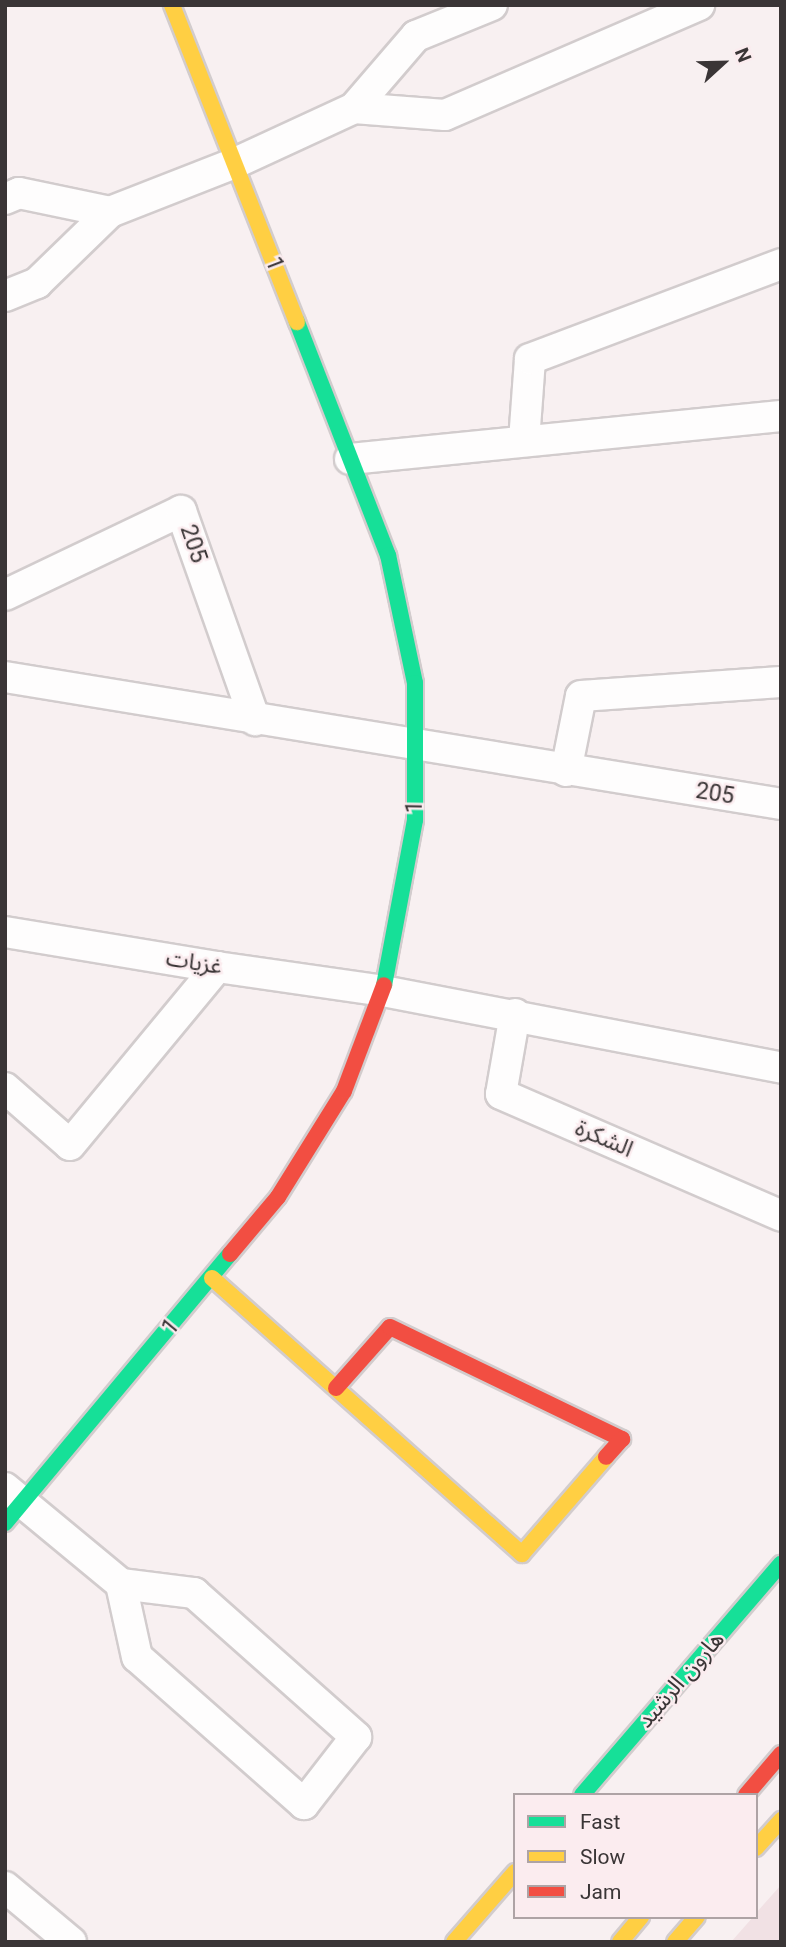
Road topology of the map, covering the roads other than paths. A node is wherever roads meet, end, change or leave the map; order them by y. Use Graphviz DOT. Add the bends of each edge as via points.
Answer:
graph roads {
  1 [pos="172,5"];
  2 [pos="492,5"];
  3 [pos="699,5"];
  4 [pos="354,108"];
  5 [pos="235,163"];
  6 [pos="5,200"];
  7 [pos="110,212"];
  8 [pos="781,264"];
  9 [pos="5,296"];
  10 [pos="781,416"];
  11 [pos="524,441"];
  12 [pos="350,459"];
  13 [pos="5,595"];
  14 [pos="5,677"];
  15 [pos="781,682"];
  16 [pos="255,720"];
  17 [pos="415,746"];
  18 [pos="566,771"];
  19 [pos="781,804"];
  20 [pos="5,932"];
  21 [pos="217,967"];
  22 [pos="383,991"];
  23 [pos="515,1014"];
  24 [pos="781,1068"];
  25 [pos="5,1088"];
  26 [pos="781,1216"];
  27 [pos="212,1278"];
  28 [pos="336,1388"];
  29 [pos="11,1505"];
  30 [pos="781,1564"];
  31 [pos="121,1584"];
  32 [pos="781,1754"];
  33 [pos="584,1793"];
  34 [pos="748,1793"];
  35 [pos="781,1820"];
  36 [pos="758,1847"];
  37 [pos="513,1874"];
  38 [pos="5,1887"];
  39 [pos="639,1919"];
  40 [pos="695,1919"];
  41 [pos="71,1942"];
  42 [pos="454,1942"];
  43 [pos="620,1942"];
  44 [pos="675,1942"];
  1 -- 5 [label="street, 1"];
  2 -- 4 [label="street" via="416,36"];
  3 -- 4 [label="street" via="445,115"];
  4 -- 5 [label="street"];
  5 -- 7 [label="street"];
  5 -- 12 [label="street, 1"];
  6 -- 7 [label="street" via="19,193"];
  7 -- 9 [label="street" via="37,282"];
  8 -- 11 [label="street" via="530,359"];
  10 -- 11 [label="street"];
  11 -- 12 [label="street"];
  12 -- 17 [label="street, 1" via="388,555 415,683"];
  13 -- 16 [label="street, 205" via="181,511"];
  14 -- 16 [label="street, 205"];
  15 -- 18 [label="street" via="581,696"];
  16 -- 17 [label="street, 205"];
  17 -- 18 [label="street, 205"];
  17 -- 22 [label="street, 1" via="415,820"];
  18 -- 19 [label="street, 205"];
  20 -- 21 [label="street, غزيات"];
  21 -- 22 [label="street, غزيات"];
  21 -- 25 [label="street" via="70,1145"];
  22 -- 23 [label="street"];
  22 -- 27 [label="street, 1" via="344,1091 278,1197"];
  23 -- 24 [label="street"];
  23 -- 26 [label="street, الشكرة" via="501,1094"];
  27 -- 28 [label="street"];
  27 -- 29 [label="street, 1"];
  28 -- 28 [label="street" via="522,1554 622,1439 390,1326"];
  29 -- 31 [label="street"];
  30 -- 33 [label="street, هارون الرشيد"];
  31 -- 31 [label="street" via="137,1657 304,1804 356,1737 194,1593"];
  32 -- 34 [label="street"];
  35 -- 36 [label="street"];
  37 -- 42 [label="street"];
  38 -- 41 [label="street"];
  39 -- 43 [label="street"];
  40 -- 44 [label="street"];
}
